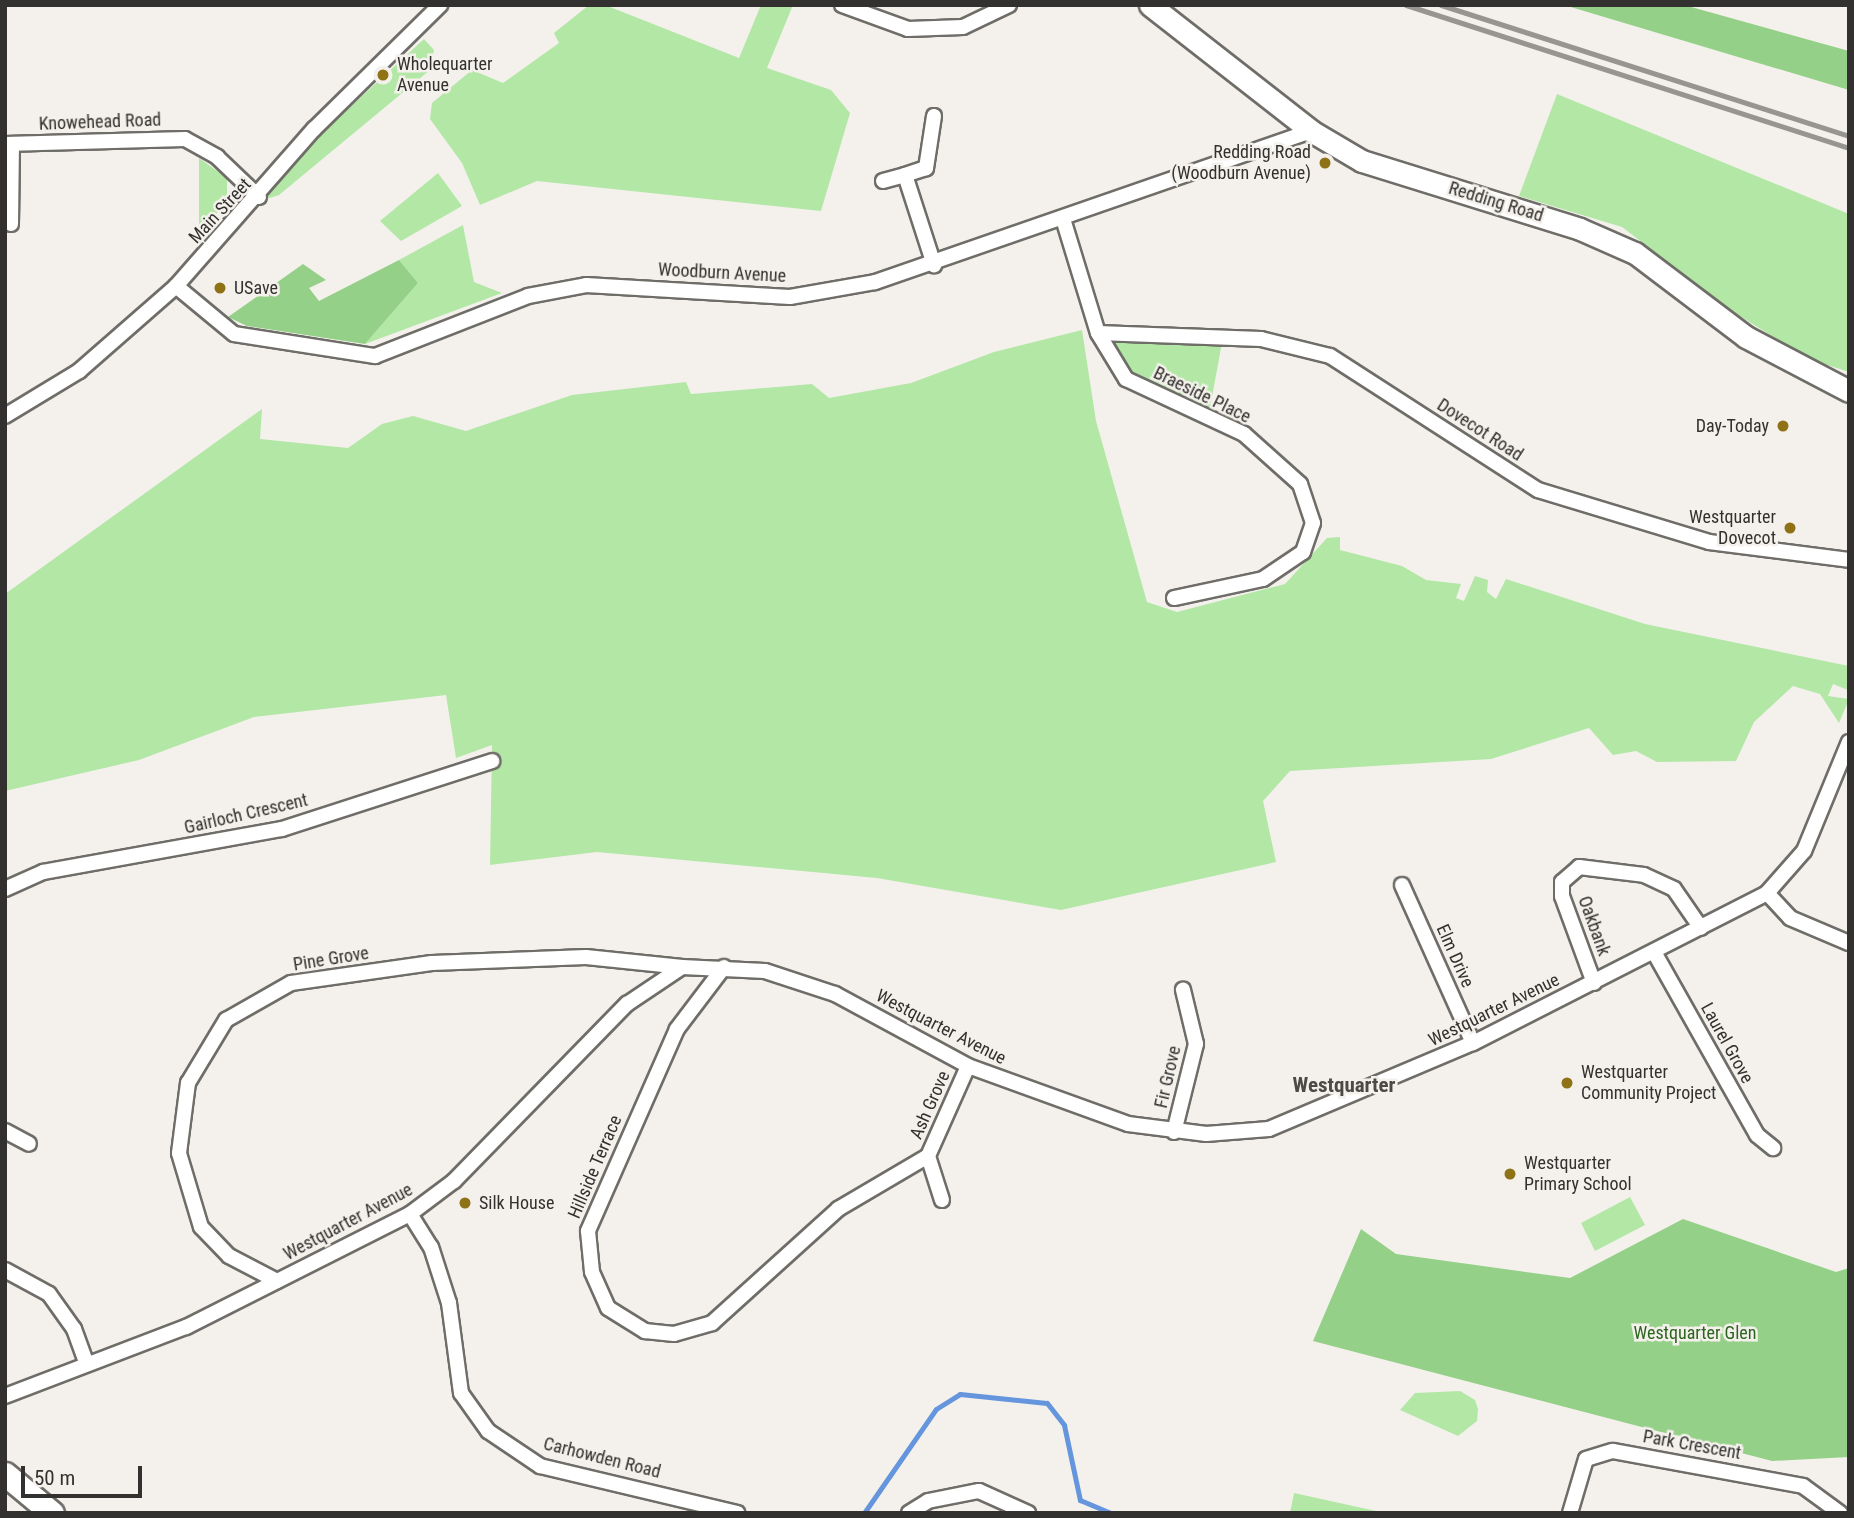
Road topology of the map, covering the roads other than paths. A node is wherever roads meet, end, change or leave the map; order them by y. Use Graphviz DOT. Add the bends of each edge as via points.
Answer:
graph roads {
  1 [pos="440,5"];
  2 [pos="842,5"];
  3 [pos="1009,5"];
  4 [pos="1150,5"];
  5 [pos="934,116"];
  6 [pos="1311,131"];
  7 [pos="8,144"];
  8 [pos="905,175"];
  9 [pos="883,181"];
  10 [pos="259,197"];
  11 [pos="1064,222"];
  12 [pos="11,224"];
  13 [pos="934,265"];
  14 [pos="176,286"];
  15 [pos="1098,332"];
  16 [pos="1849,391"];
  17 [pos="5,416"];
  18 [pos="1849,560"];
  19 [pos="1174,598"];
  20 [pos="1849,742"];
  21 [pos="492,761"];
  22 [pos="1849,790"];
  23 [pos="1831,792"];
  24 [pos="1402,885"];
  25 [pos="5,889"];
  26 [pos="1768,893"];
  27 [pos="1701,928"];
  28 [pos="1849,943"];
  29 [pos="1654,952"];
  30 [pos="682,967"];
  31 [pos="724,967"];
  32 [pos="1594,983"];
  33 [pos="1183,990"];
  34 [pos="1473,1043"];
  35 [pos="968,1066"];
  36 [pos="5,1131"];
  37 [pos="1174,1132"];
  38 [pos="29,1144"];
  39 [pos="1773,1148"];
  40 [pos="928,1156"];
  41 [pos="942,1200"];
  42 [pos="410,1214"];
  43 [pos="5,1270"];
  44 [pos="277,1281"];
  45 [pos="85,1360"];
  46 [pos="5,1396"];
  47 [pos="5,1474"];
  48 [pos="52,1513"];
  49 [pos="737,1513"];
  50 [pos="909,1513"];
  51 [pos="1028,1513"];
  52 [pos="1570,1513"];
  53 [pos="1840,1513"];
  1 -- 10 [label="street, Main Street" via="314,129"];
  2 -- 3 [label="street" via="908,29 962,27"];
  4 -- 6 [label="main road, Redding Road"];
  5 -- 8 [label="street" via="926,168"];
  6 -- 11 [label="street, Woodburn Avenue"];
  6 -- 16 [label="main road, Redding Road" via="1362,161 1580,229 1635,253 1746,337"];
  7 -- 10 [label="street, Knowehead Road" via="185,139 216,157"];
  7 -- 12 [label="street"];
  8 -- 9 [label="street"];
  8 -- 13 [label="street"];
  10 -- 14 [label="street, Main Street"];
  11 -- 13 [label="street, Woodburn Avenue"];
  11 -- 15 [label="street, Braeside Place"];
  13 -- 14 [label="street, Woodburn Avenue" via="790,297 586,285 528,296 375,356 234,334"];
  14 -- 17 [label="street, Main Street" via="79,371"];
  15 -- 18 [label="street, Dovecot Road" via="1261,339 1330,356 1538,490 1709,542"];
  15 -- 19 [label="street, Braeside Place" via="1126,379 1244,434 1300,484 1312,523 1303,552 1263,579"];
  20 -- 23 [label="street, Westquarter Avenue"];
  21 -- 25 [label="street, Gairloch Crescent" via="282,829 43,872"];
  22 -- 23 [label="street"];
  23 -- 26 [label="street, Westquarter Avenue" via="1804,851"];
  24 -- 34 [label="street, Elm Drive"];
  26 -- 27 [label="street, Westquarter Avenue"];
  26 -- 28 [label="street" via="1790,918"];
  27 -- 29 [label="street, Westquarter Avenue"];
  27 -- 32 [label="street, Oakbank" via="1674,889 1644,875 1580,867 1562,882 1562,897"];
  29 -- 32 [label="street, Westquarter Avenue"];
  29 -- 39 [label="street, Laurel Grove" via="1757,1135"];
  30 -- 31 [label="street, Westquarter Avenue"];
  30 -- 42 [label="street, Westquarter Avenue" via="627,1004 454,1181"];
  30 -- 44 [label="street, Pine Grove" via="586,957 432,963 291,983 226,1020 187,1083 179,1153 201,1227 229,1256"];
  31 -- 35 [label="street, Westquarter Avenue" via="765,971 835,994"];
  31 -- 40 [label="street, Hillside Terrace" via="677,1029 588,1231 592,1272 608,1308 645,1331 674,1334 712,1324 838,1209"];
  32 -- 34 [label="street, Westquarter Avenue"];
  33 -- 37 [label="street, Fir Grove" via="1196,1044"];
  34 -- 37 [label="street, Westquarter Avenue" via="1290,1123 1246,1133"];
  35 -- 37 [label="street, Westquarter Avenue" via="1088,1112"];
  35 -- 40 [label="street, Ash Grove"];
  36 -- 38 [label="street"];
  40 -- 41 [label="street, Ash Grove"];
  42 -- 44 [label="street, Westquarter Avenue"];
  42 -- 49 [label="street, Carhowden Road" via="431,1247 449,1303 461,1393 488,1431 540,1466"];
  43 -- 45 [label="street" via="48,1294 74,1329"];
  44 -- 45 [label="street, Westquarter Avenue" via="186,1327"];
  45 -- 46 [label="street, Westquarter Avenue"];
  47 -- 48 [label="main road"];
  50 -- 51 [label="street" via="928,1501 979,1491"];
  52 -- 53 [label="street, Park Crescent" via="1586,1460 1612,1451 1804,1486"];
}
